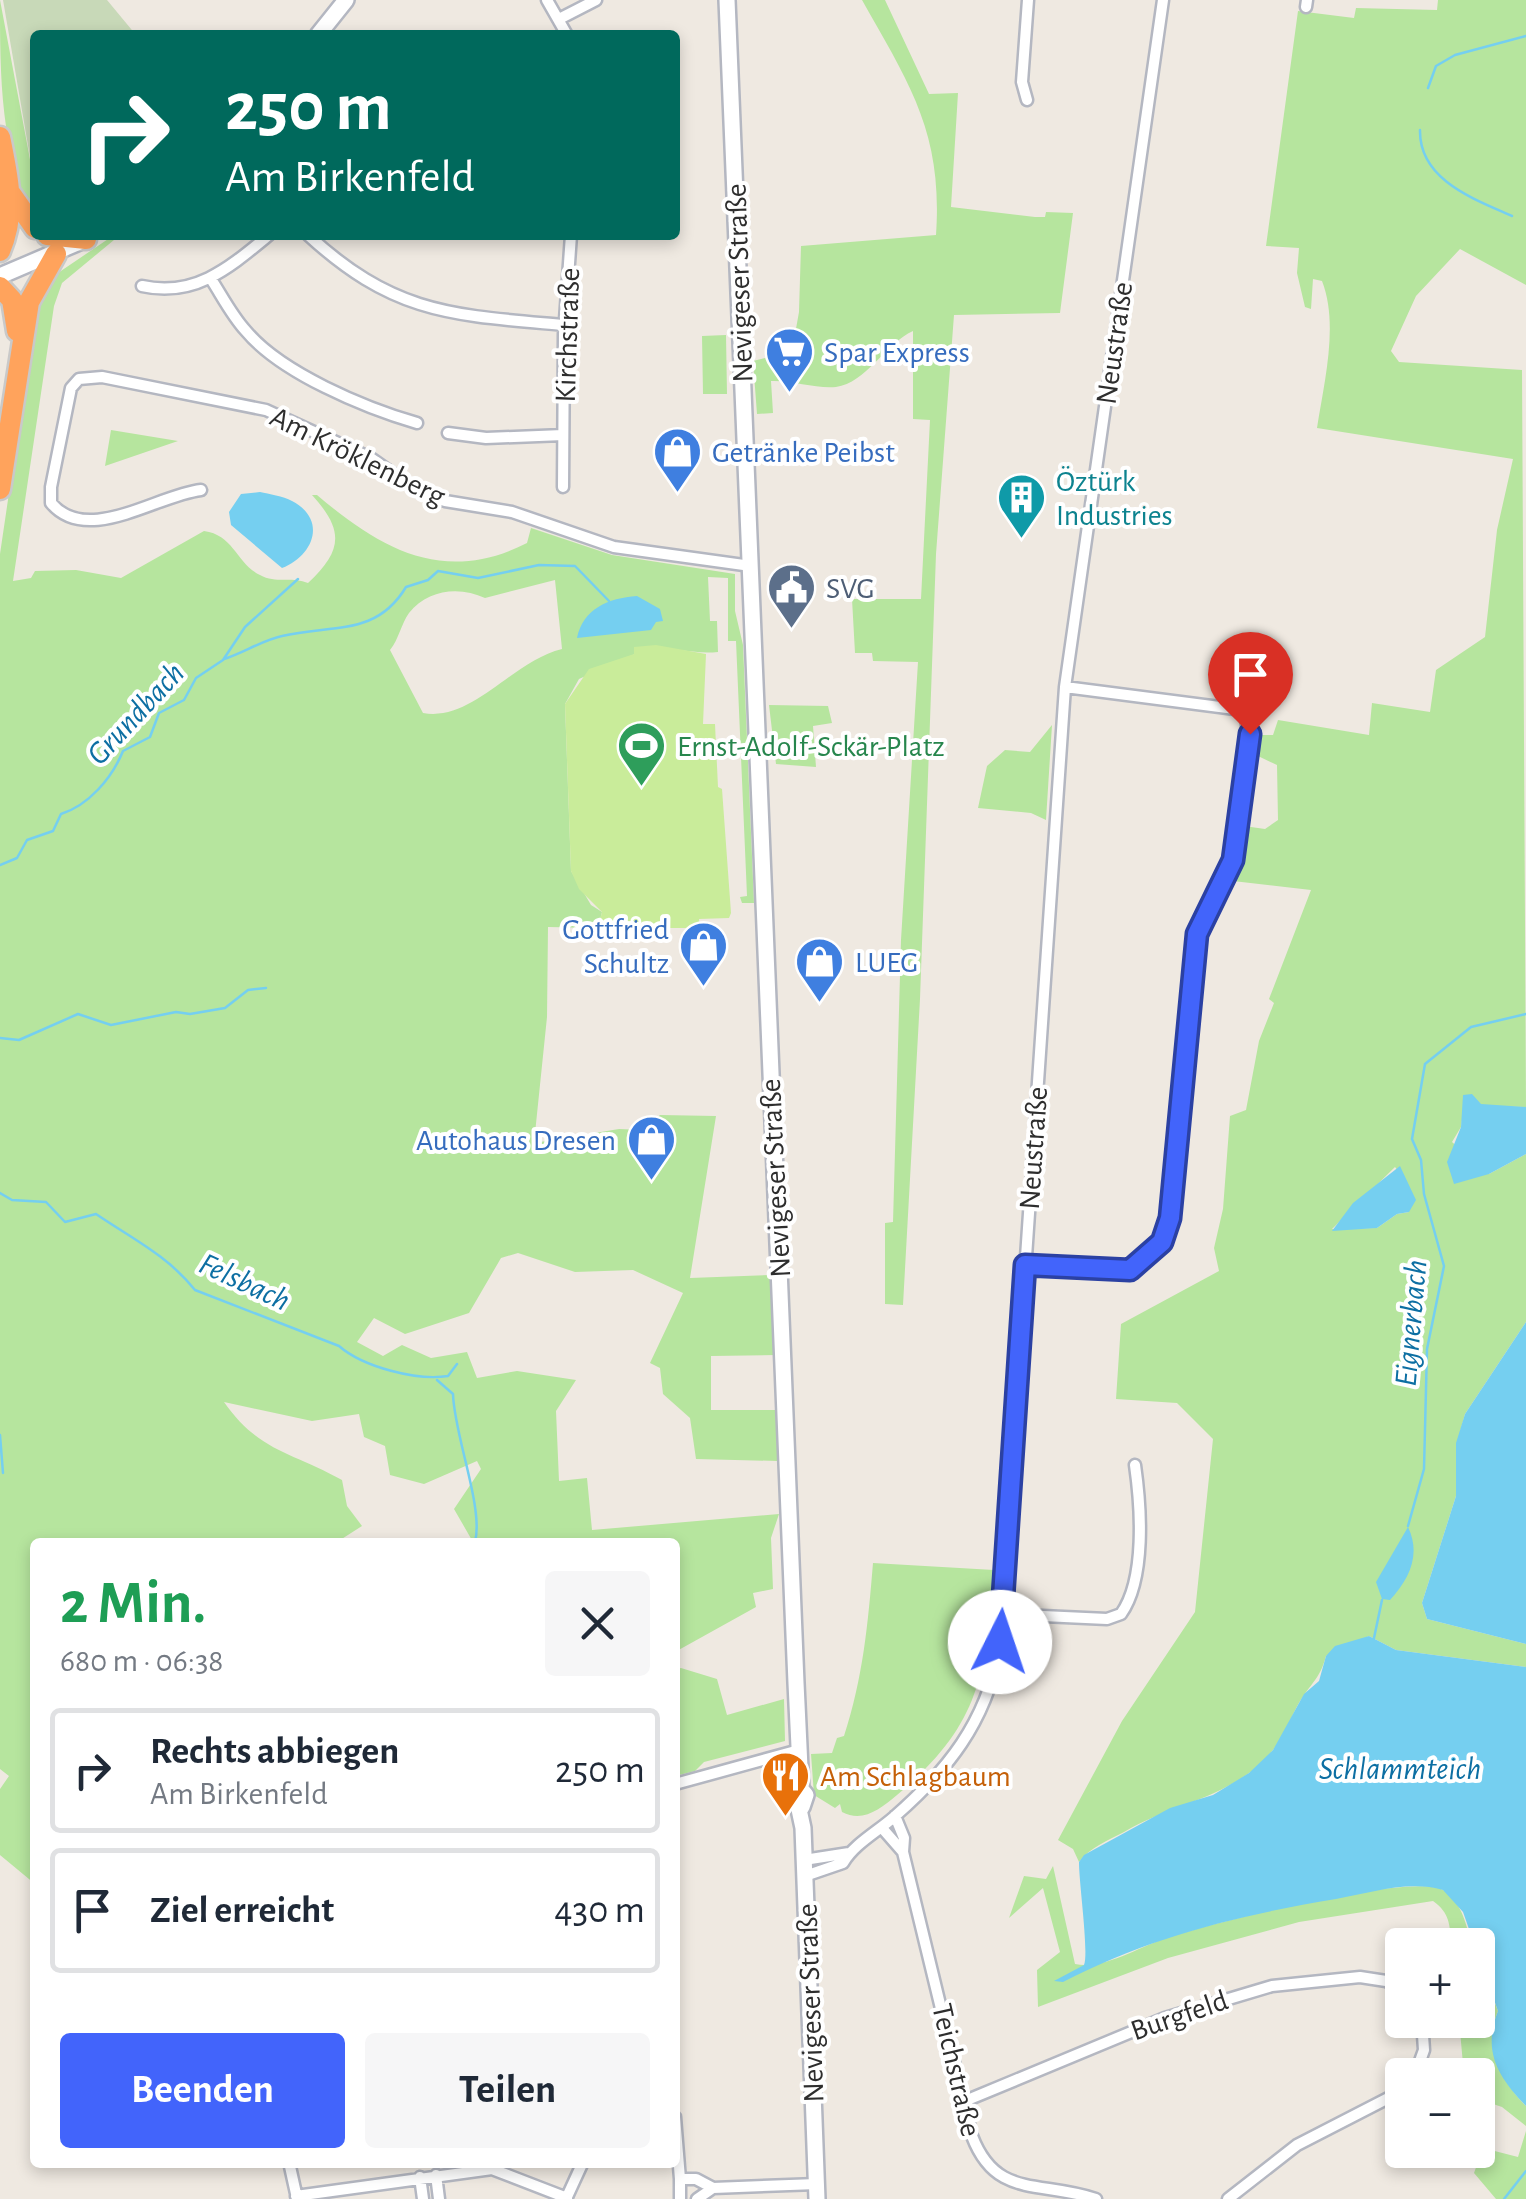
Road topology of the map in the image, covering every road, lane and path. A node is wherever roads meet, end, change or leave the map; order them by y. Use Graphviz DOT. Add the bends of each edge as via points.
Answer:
graph roads {
  1 [pos="346,0"];
  2 [pos="546,0"];
  3 [pos="596,0"];
  4 [pos="728,0"];
  5 [pos="1028,0"];
  6 [pos="1163,0"];
  7 [pos="561,18"];
  8 [pos="322,30"];
  9 [pos="565,30"];
  10 [pos="1027,100"];
  11 [pos="0,137"];
  12 [pos="11,194"];
  13 [pos="30,221"];
  14 [pos="263,240"];
  15 [pos="314,240"];
  16 [pos="571,240"];
  17 [pos="52,244"];
  18 [pos="0,251"];
  19 [pos="0,276"];
  20 [pos="211,279"];
  21 [pos="142,286"];
  22 [pos="0,288"];
  23 [pos="564,325"];
  24 [pos="20,348"];
  25 [pos="417,423"];
  26 [pos="448,433"];
  27 [pos="563,436"];
  28 [pos="562,487"];
  29 [pos="0,489"];
  30 [pos="201,490"];
  31 [pos="751,566"];
  32 [pos="1065,687"];
  33 [pos="1025,1265"];
  34 [pos="1135,1465"];
  35 [pos="1002,1614"];
  36 [pos="799,1750"];
  37 [pos="680,1783"];
  38 [pos="895,1816"];
  39 [pos="882,1828"];
  40 [pos="903,1852"];
  41 [pos="805,1868"];
  42 [pos="1385,1981"];
  43 [pos="1385,2100"];
  44 [pos="965,2101"];
  45 [pos="290,2168"];
  46 [pos="427,2168"];
  47 [pos="579,2168"];
  48 [pos="679,2168"];
  49 [pos="428,2176"];
  50 [pos="680,2179"];
  51 [pos="714,2188"];
  52 [pos="817,2192"];
  53 [pos="297,2197"];
  54 [pos="566,2198"];
  55 [pos="423,2199"];
  56 [pos="439,2199"];
  57 [pos="680,2199"];
  58 [pos="697,2199"];
  59 [pos="1096,2199"];
  60 [pos="1228,2199"];
  1 -- 8 [label="main road"];
  2 -- 7 [label="street"];
  3 -- 7 [label="street"];
  4 -- 31 [label="main road, Nevigeser Straße"];
  5 -- 10 [label="street" via="1022,82"];
  6 -- 32 [label="street, Neustraße"];
  7 -- 9 [label="street"];
  11 -- 12 [label="highway"];
  12 -- 13 [label="highway"];
  12 -- 18 [label="highway"];
  14 -- 20 [label="street"];
  15 -- 23 [label="street" via="367,281 427,310"];
  16 -- 23 [label="street, Kirchstraße"];
  17 -- 19 [label="main road"];
  17 -- 24 [label="highway"];
  20 -- 21 [label="street" via="168,292"];
  20 -- 25 [label="street" via="247,333 286,363 336,392"];
  22 -- 24 [label="highway" via="12,300"];
  23 -- 27 [label="street, Kirchstraße"];
  24 -- 29 [label="highway"];
  26 -- 27 [label="street, Kirchstraße"];
  27 -- 28 [label="street, Kirchstraße"];
  30 -- 31 [label="street, Am Kröklenberg" via="100,520 58,511 51,488 71,388 79,378 266,410 446,501 512,512 614,547"];
  31 -- 36 [label="main road, Nevigeser Straße"];
  32 -- 33 [label="street, Neustraße"];
  32 -- 33 [label="street" via="1245,713 1250,734 1233,860 1197,934 1170,1218 1162,1242 1130,1270"];
  33 -- 35 [label="street, Neustraße"];
  34 -- 35 [label="street" via="1134,1587 1121,1614"];
  35 -- 38 [label="street, Neustraße" via="994,1675 976,1725"];
  36 -- 37 [label="street"];
  36 -- 41 [label="main road, Nevigeser Straße"];
  38 -- 39 [label="street, Neustraße"];
  38 -- 40 [label="street, Teichstraße"];
  39 -- 40 [label="street, Teichstraße"];
  39 -- 41 [label="street, Neustraße" via="849,1852"];
  40 -- 44 [label="street, Teichstraße"];
  41 -- 52 [label="main road, Nevigeser Straße"];
  42 -- 44 [label="street, Burgfeld" via="1272,1986 1165,2018"];
  43 -- 60 [label="street" via="1297,2146"];
  44 -- 59 [label="street, Teichstraße" via="976,2152 999,2184 1038,2196"];
  45 -- 53 [label="street"];
  46 -- 49 [label="street"];
  47 -- 54 [label="street"];
  48 -- 50 [label="street"];
  49 -- 53 [label="street"];
  49 -- 54 [label="street" via="492,2168"];
  49 -- 55 [label="street"];
  49 -- 56 [label="street"];
  50 -- 51 [label="street"];
  50 -- 57 [label="street"];
  51 -- 52 [label="street"];
  51 -- 58 [label="street"];
}
